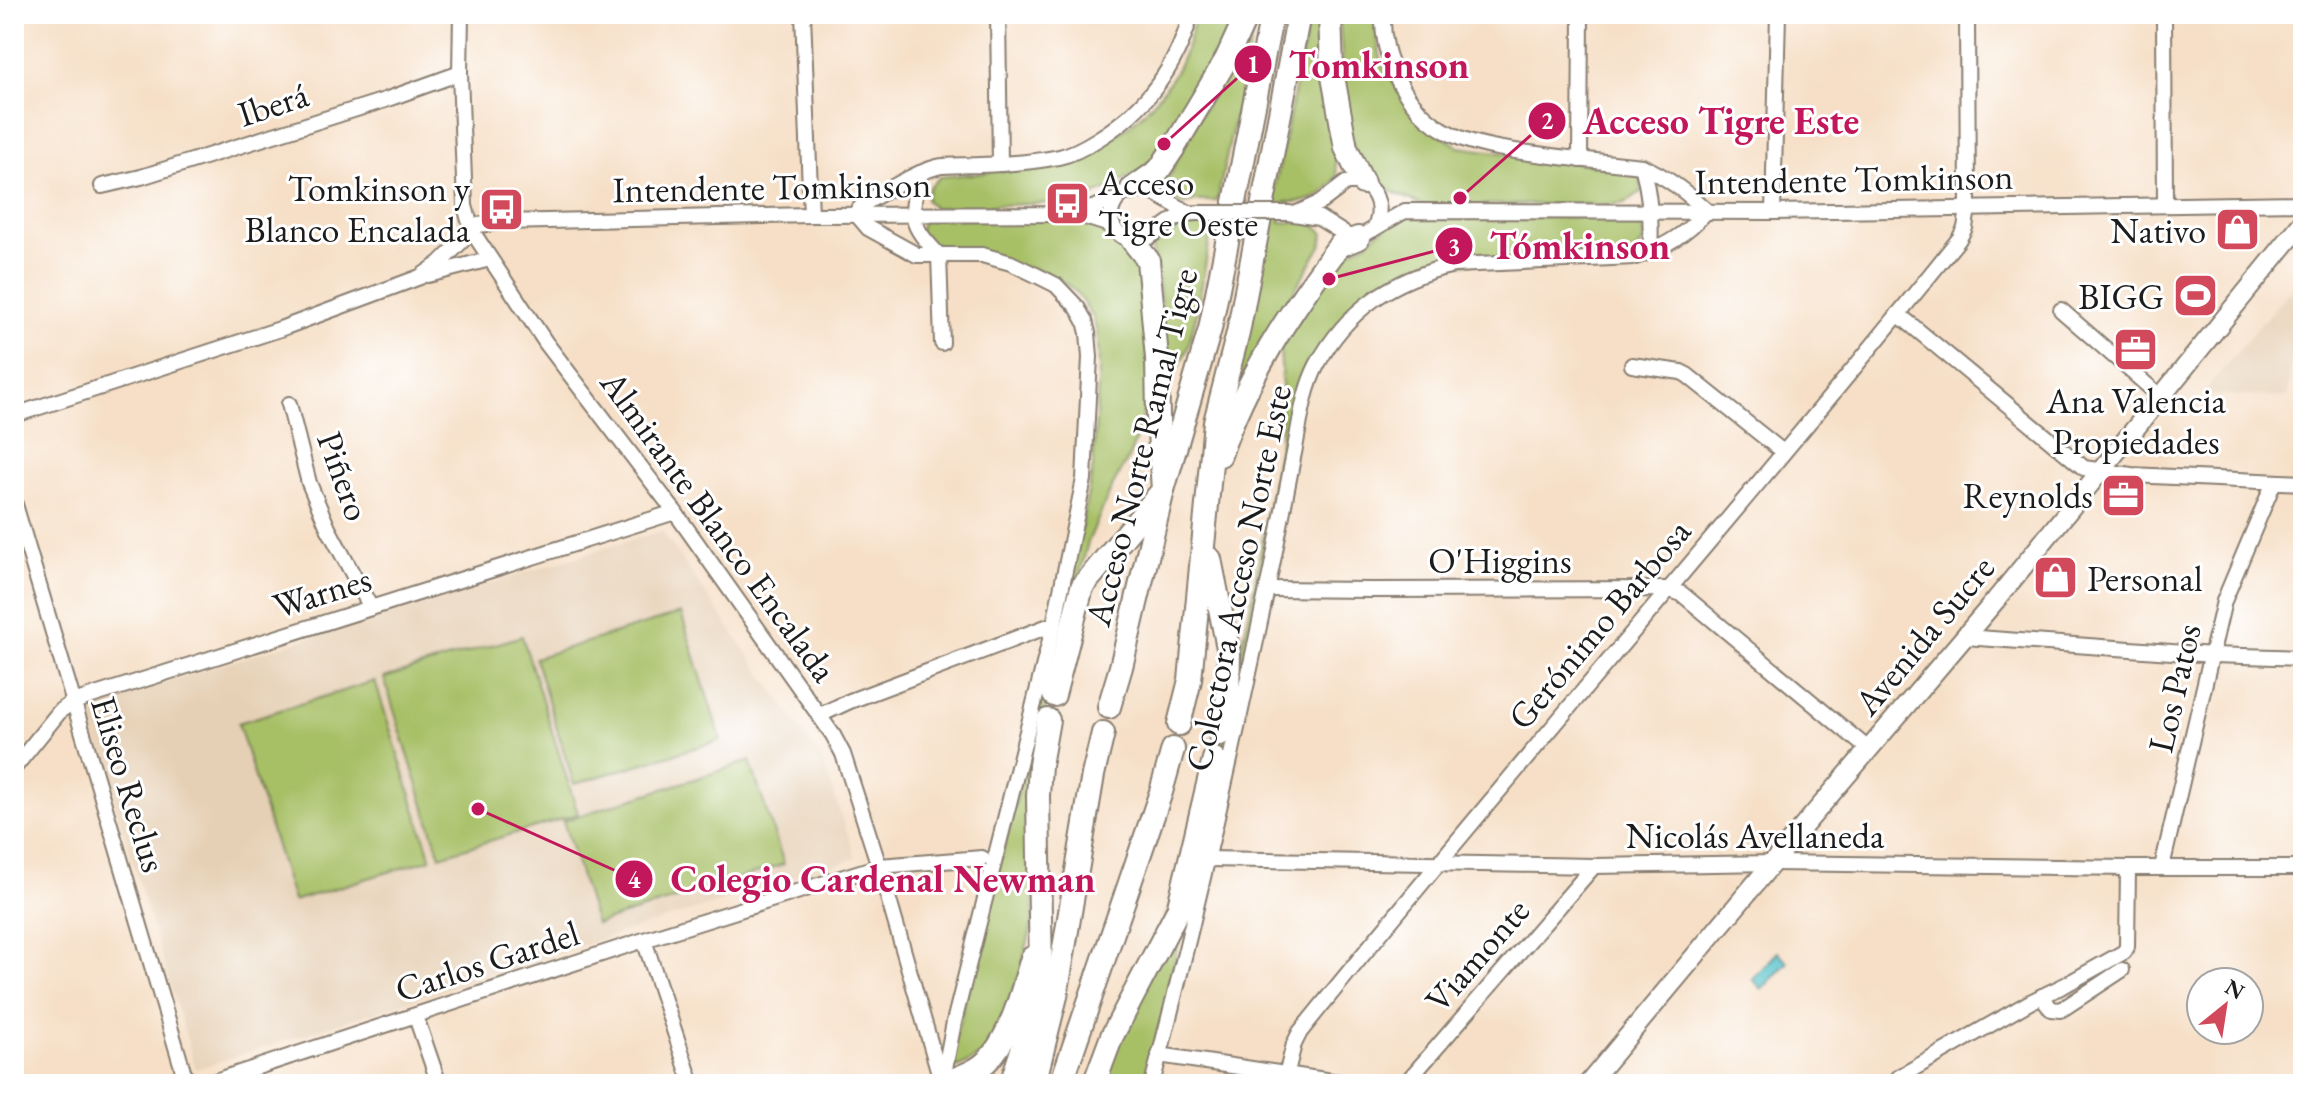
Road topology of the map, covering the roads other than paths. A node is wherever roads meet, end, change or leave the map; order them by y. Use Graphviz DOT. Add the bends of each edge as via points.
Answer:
graph roads {
  1 [pos="461,14"];
  2 [pos="803,14"];
  3 [pos="998,14"];
  4 [pos="1191,14"];
  5 [pos="1247,14"];
  6 [pos="1272,14"];
  7 [pos="1299,14"];
  8 [pos="1330,14"];
  9 [pos="1383,14"];
  10 [pos="1581,14"];
  11 [pos="1778,14"];
  12 [pos="1967,14"];
  13 [pos="2164,14"];
  14 [pos="460,73"];
  15 [pos="1580,160"];
  16 [pos="1000,164"];
  17 [pos="1642,166"];
  18 [pos="920,173"];
  19 [pos="102,186"];
  20 [pos="1369,188"];
  21 [pos="1124,195"];
  22 [pos="2303,203"];
  23 [pos="2165,205"];
  24 [pos="1968,208"];
  25 [pos="1650,210"];
  26 [pos="1405,211"];
  27 [pos="1707,211"];
  28 [pos="1773,212"];
  29 [pos="1194,213"];
  30 [pos="1292,213"];
  31 [pos="1075,214"];
  32 [pos="811,215"];
  33 [pos="857,215"];
  34 [pos="912,215"];
  35 [pos="2303,222"];
  36 [pos="1113,226"];
  37 [pos="472,231"];
  38 [pos="1366,233"];
  39 [pos="1132,240"];
  40 [pos="1650,253"];
  41 [pos="939,255"];
  42 [pos="490,259"];
  43 [pos="420,277"];
  44 [pos="2061,310"];
  45 [pos="1898,314"];
  46 [pos="942,343"];
  47 [pos="1632,365"];
  48 [pos="2162,398"];
  49 [pos="289,404"];
  50 [pos="14,417"];
  51 [pos="1783,452"];
  52 [pos="2101,472"];
  53 [pos="2274,482"];
  54 [pos="2303,483"];
  55 [pos="1163,490"];
  56 [pos="1208,490"];
  57 [pos="14,501"];
  58 [pos="675,512"];
  59 [pos="1206,534"];
  60 [pos="1267,589"];
  61 [pos="1667,589"];
  62 [pos="371,608"];
  63 [pos="1054,624"];
  64 [pos="1965,637"];
  65 [pos="2213,655"];
  66 [pos="2303,658"];
  67 [pos="1054,695"];
  68 [pos="73,702"];
  69 [pos="1109,707"];
  70 [pos="820,715"];
  71 [pos="1048,720"];
  72 [pos="1179,724"];
  73 [pos="1103,733"];
  74 [pos="1220,734"];
  75 [pos="1173,749"];
  76 [pos="1868,749"];
  77 [pos="1214,759"];
  78 [pos="14,768"];
  79 [pos="982,858"];
  80 [pos="1207,859"];
  81 [pos="1773,863"];
  82 [pos="1439,864"];
  83 [pos="879,866"];
  84 [pos="1594,866"];
  85 [pos="2162,867"];
  86 [pos="2128,868"];
  87 [pos="2303,868"];
  88 [pos="1041,909"];
  89 [pos="644,940"];
  90 [pos="2122,970"];
  91 [pos="2042,996"];
  92 [pos="416,1017"];
  93 [pos="954,1022"];
  94 [pos="925,1027"];
  95 [pos="1159,1055"];
  96 [pos="1899,1077"];
  97 [pos="1285,1080"];
  98 [pos="187,1084"];
  99 [pos="206,1084"];
  100 [pos="439,1084"];
  101 [pos="692,1084"];
  102 [pos="942,1084"];
  103 [pos="1011,1084"];
  104 [pos="1034,1084"];
  105 [pos="1061,1084"];
  106 [pos="1094,1084"];
  107 [pos="1152,1084"];
  108 [pos="1352,1084"];
  109 [pos="1405,1084"];
  110 [pos="1588,1084"];
  1 -- 14 [label="street, Almirante Blanco Encalada"];
  2 -- 32 [label="street"];
  3 -- 16 [label="street"];
  4 -- 16 [label="street" via="1166,74 1115,129 1061,157"];
  5 -- 21 [label="highway" via="1168,157"];
  6 -- 55 [label="highway, Acceso Norte Ramal Tigre" via="1210,329"];
  7 -- 56 [label="highway, Acceso Norte Ramal Tigre" via="1238,333 1215,422"];
  8 -- 20 [label="highway" via="1332,71 1346,148"];
  9 -- 15 [label="street" via="1387,56 1400,85 1434,125 1487,147"];
  10 -- 15 [label="street"];
  11 -- 28 [label="street"];
  12 -- 24 [label="street"];
  13 -- 23 [label="street"];
  14 -- 19 [label="street, Iberá"];
  14 -- 37 [label="street, Almirante Blanco Encalada" via="465,206"];
  15 -- 17 [label="street"];
  16 -- 18 [label="street"];
  17 -- 25 [label="street"];
  17 -- 27 [label="street"];
  18 -- 33 [label="street" via="865,203"];
  18 -- 34 [label="street"];
  20 -- 26 [label="street"];
  20 -- 30 [label="street" via="1346,183 1321,202"];
  20 -- 38 [label="street" via="1379,211 1378,221"];
  21 -- 29 [label="street" via="1154,193"];
  21 -- 31 [label="street, Intendente Tomkinson"];
  21 -- 36 [label="street" via="1111,207"];
  22 -- 23 [label="street, Intendente Tomkinson"];
  23 -- 24 [label="street, Intendente Tomkinson"];
  24 -- 28 [label="street, Intendente Tomkinson"];
  24 -- 45 [label="street, Gerónimo Barbosa" via="1959,239"];
  25 -- 26 [label="street, Intendente Tomkinson"];
  25 -- 27 [label="street, Intendente Tomkinson"];
  25 -- 40 [label="street"];
  26 -- 38 [label="street, Intendente Tomkinson"];
  27 -- 28 [label="street, Intendente Tomkinson"];
  27 -- 40 [label="street, Colectora Acceso Norte Este" via="1690,229"];
  29 -- 30 [label="street, bridge"];
  29 -- 39 [label="street" via="1172,220 1143,240"];
  30 -- 38 [label="street" via="1319,218 1348,236"];
  31 -- 34 [label="street, Intendente Tomkinson"];
  31 -- 36 [label="street, Intendente Tomkinson"];
  32 -- 33 [label="street, Intendente Tomkinson"];
  32 -- 37 [label="street, Intendente Tomkinson" via="504,222 478,225"];
  33 -- 34 [label="street, Intendente Tomkinson"];
  33 -- 41 [label="street" via="868,228 917,255"];
  34 -- 41 [label="street"];
  35 -- 48 [label="main road, Avenida Sucre"];
  36 -- 39 [label="street, Intendente Tomkinson"];
  37 -- 42 [label="street, Almirante Blanco Encalada"];
  37 -- 43 [label="street"];
  38 -- 56 [label="highway" via="1339,246 1268,351 1233,419"];
  39 -- 55 [label="highway" via="1148,260"];
  40 -- 60 [label="street, Colectora Acceso Norte Este" via="1454,265 1402,281 1360,309 1317,366 1305,397"];
  41 -- 46 [label="street"];
  41 -- 63 [label="street" via="982,255 1011,263 1056,285 1085,321 1090,357 1084,479"];
  42 -- 43 [label="street"];
  42 -- 58 [label="street, Almirante Blanco Encalada" via="546,343"];
  43 -- 50 [label="street"];
  44 -- 48 [label="street"];
  45 -- 51 [label="street, Gerónimo Barbosa"];
  45 -- 52 [label="street" via="2071,458"];
  47 -- 51 [label="street" via="1687,375"];
  48 -- 52 [label="main road, Avenida Sucre"];
  49 -- 62 [label="street, Piñero" via="309,483"];
  51 -- 61 [label="street, Gerónimo Barbosa"];
  52 -- 53 [label="street"];
  52 -- 64 [label="main road, Avenida Sucre"];
  53 -- 54 [label="street"];
  53 -- 65 [label="street, Los Patos" via="2224,601"];
  55 -- 67 [label="highway" via="1082,587"];
  55 -- 69 [label="highway, Acceso Norte Ramal Tigre"];
  56 -- 59 [label="highway, Acceso Norte Ramal Tigre"];
  57 -- 68 [label="street, Eliseo Reclus"];
  58 -- 62 [label="street, Warnes"];
  58 -- 70 [label="street, Almirante Blanco Encalada"];
  59 -- 72 [label="highway, Acceso Norte Ramal Tigre" via="1190,680"];
  59 -- 74 [label="highway" via="1229,653"];
  60 -- 61 [label="street, O'Higgins"];
  60 -- 80 [label="street, Colectora Acceso Norte Este"];
  61 -- 76 [label="street" via="1682,594"];
  61 -- 82 [label="street, Gerónimo Barbosa"];
  62 -- 68 [label="street, Warnes"];
  63 -- 70 [label="street"];
  63 -- 93 [label="street"];
  64 -- 65 [label="street"];
  64 -- 76 [label="main road, Avenida Sucre"];
  65 -- 66 [label="street"];
  65 -- 85 [label="street, Los Patos"];
  68 -- 78 [label="street, Warnes"];
  68 -- 98 [label="street, Eliseo Reclus"];
  70 -- 83 [label="street, Almirante Blanco Encalada" via="843,754"];
  71 -- 88 [label="highway" via="1038,796"];
  73 -- 104 [label="highway" via="1056,996"];
  75 -- 105 [label="highway"];
  76 -- 81 [label="main road, Avenida Sucre"];
  77 -- 106 [label="highway" via="1178,910 1112,1036"];
  79 -- 83 [label="street"];
  80 -- 82 [label="street, Nicolás Avellaneda"];
  80 -- 95 [label="street, Colectora Acceso Norte Este"];
  81 -- 84 [label="street, Nicolás Avellaneda"];
  81 -- 86 [label="street, Nicolás Avellaneda"];
  81 -- 110 [label="main road, Avenida Sucre"];
  82 -- 84 [label="street, Nicolás Avellaneda"];
  82 -- 97 [label="street, Gerónimo Barbosa" via="1300,1032"];
  83 -- 89 [label="street, Carlos Gardel"];
  83 -- 94 [label="street, Almirante Blanco Encalada"];
  84 -- 109 [label="street, Viamonte"];
  85 -- 86 [label="street, Nicolás Avellaneda"];
  85 -- 87 [label="street, Nicolás Avellaneda"];
  86 -- 91 [label="street" via="2124,952"];
  88 -- 102 [label="highway" via="1033,956 998,1047 979,1068"];
  88 -- 103 [label="highway" via="1039,988"];
  89 -- 92 [label="street, Carlos Gardel"];
  89 -- 101 [label="street"];
  90 -- 91 [label="street" via="2061,1010 2051,1009"];
  91 -- 96 [label="street"];
  92 -- 99 [label="street, Carlos Gardel"];
  92 -- 100 [label="street"];
  93 -- 94 [label="street" via="941,1029"];
  93 -- 102 [label="street"];
  94 -- 102 [label="street, Almirante Blanco Encalada"];
  95 -- 97 [label="street"];
  95 -- 107 [label="street, Colectora Acceso Norte Este"];
  97 -- 108 [label="street"];
}
